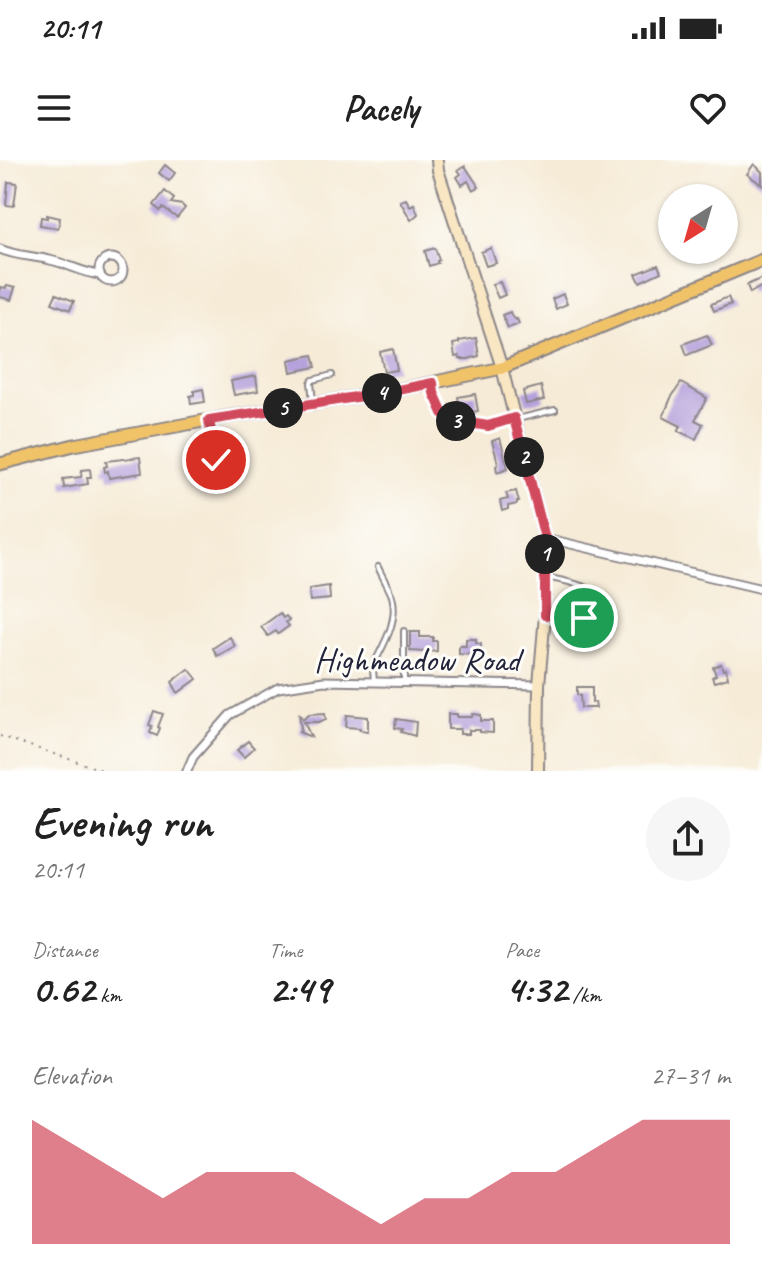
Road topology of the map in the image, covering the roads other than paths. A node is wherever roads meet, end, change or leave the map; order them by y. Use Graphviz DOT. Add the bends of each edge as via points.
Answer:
graph roads {
  1 [pos="437,160"];
  2 [pos="0,249"];
  3 [pos="762,260"];
  4 [pos="100,275"];
  5 [pos="502,368"];
  6 [pos="332,375"];
  7 [pos="433,383"];
  8 [pos="313,404"];
  9 [pos="555,410"];
  10 [pos="514,418"];
  11 [pos="209,420"];
  12 [pos="216,460"];
  13 [pos="0,464"];
  14 [pos="545,538"];
  15 [pos="378,567"];
  16 [pos="545,577"];
  17 [pos="762,589"];
  18 [pos="545,615"];
  19 [pos="404,631"];
  20 [pos="374,682"];
  21 [pos="404,683"];
  22 [pos="539,685"];
  23 [pos="187,771"];
  24 [pos="538,771"];
  1 -- 5 [label="street"];
  2 -- 4 [label="street"];
  3 -- 5 [label="main road"];
  5 -- 7 [label="main road"];
  5 -- 10 [label="street"];
  6 -- 8 [label="lane" via="311,383"];
  7 -- 8 [label="main road"];
  7 -- 10 [label="lane" via="443,413 451,420 488,426"];
  8 -- 11 [label="main road"];
  9 -- 10 [label="lane"];
  10 -- 14 [label="street"];
  11 -- 12 [label="lane"];
  11 -- 13 [label="main road"];
  14 -- 16 [label="street"];
  14 -- 17 [label="street"];
  15 -- 20 [label="lane" via="394,612 373,669"];
  16 -- 18 [label="street"];
  16 -- 18 [label="lane" via="590,589 603,607 594,617"];
  18 -- 22 [label="street"];
  19 -- 21 [label="lane"];
  20 -- 21 [label="street, Highmeadow Road"];
  20 -- 23 [label="street, Highmeadow Road" via="324,681 278,688 230,715"];
  21 -- 22 [label="street, Highmeadow Road"];
  22 -- 24 [label="street"];
}
